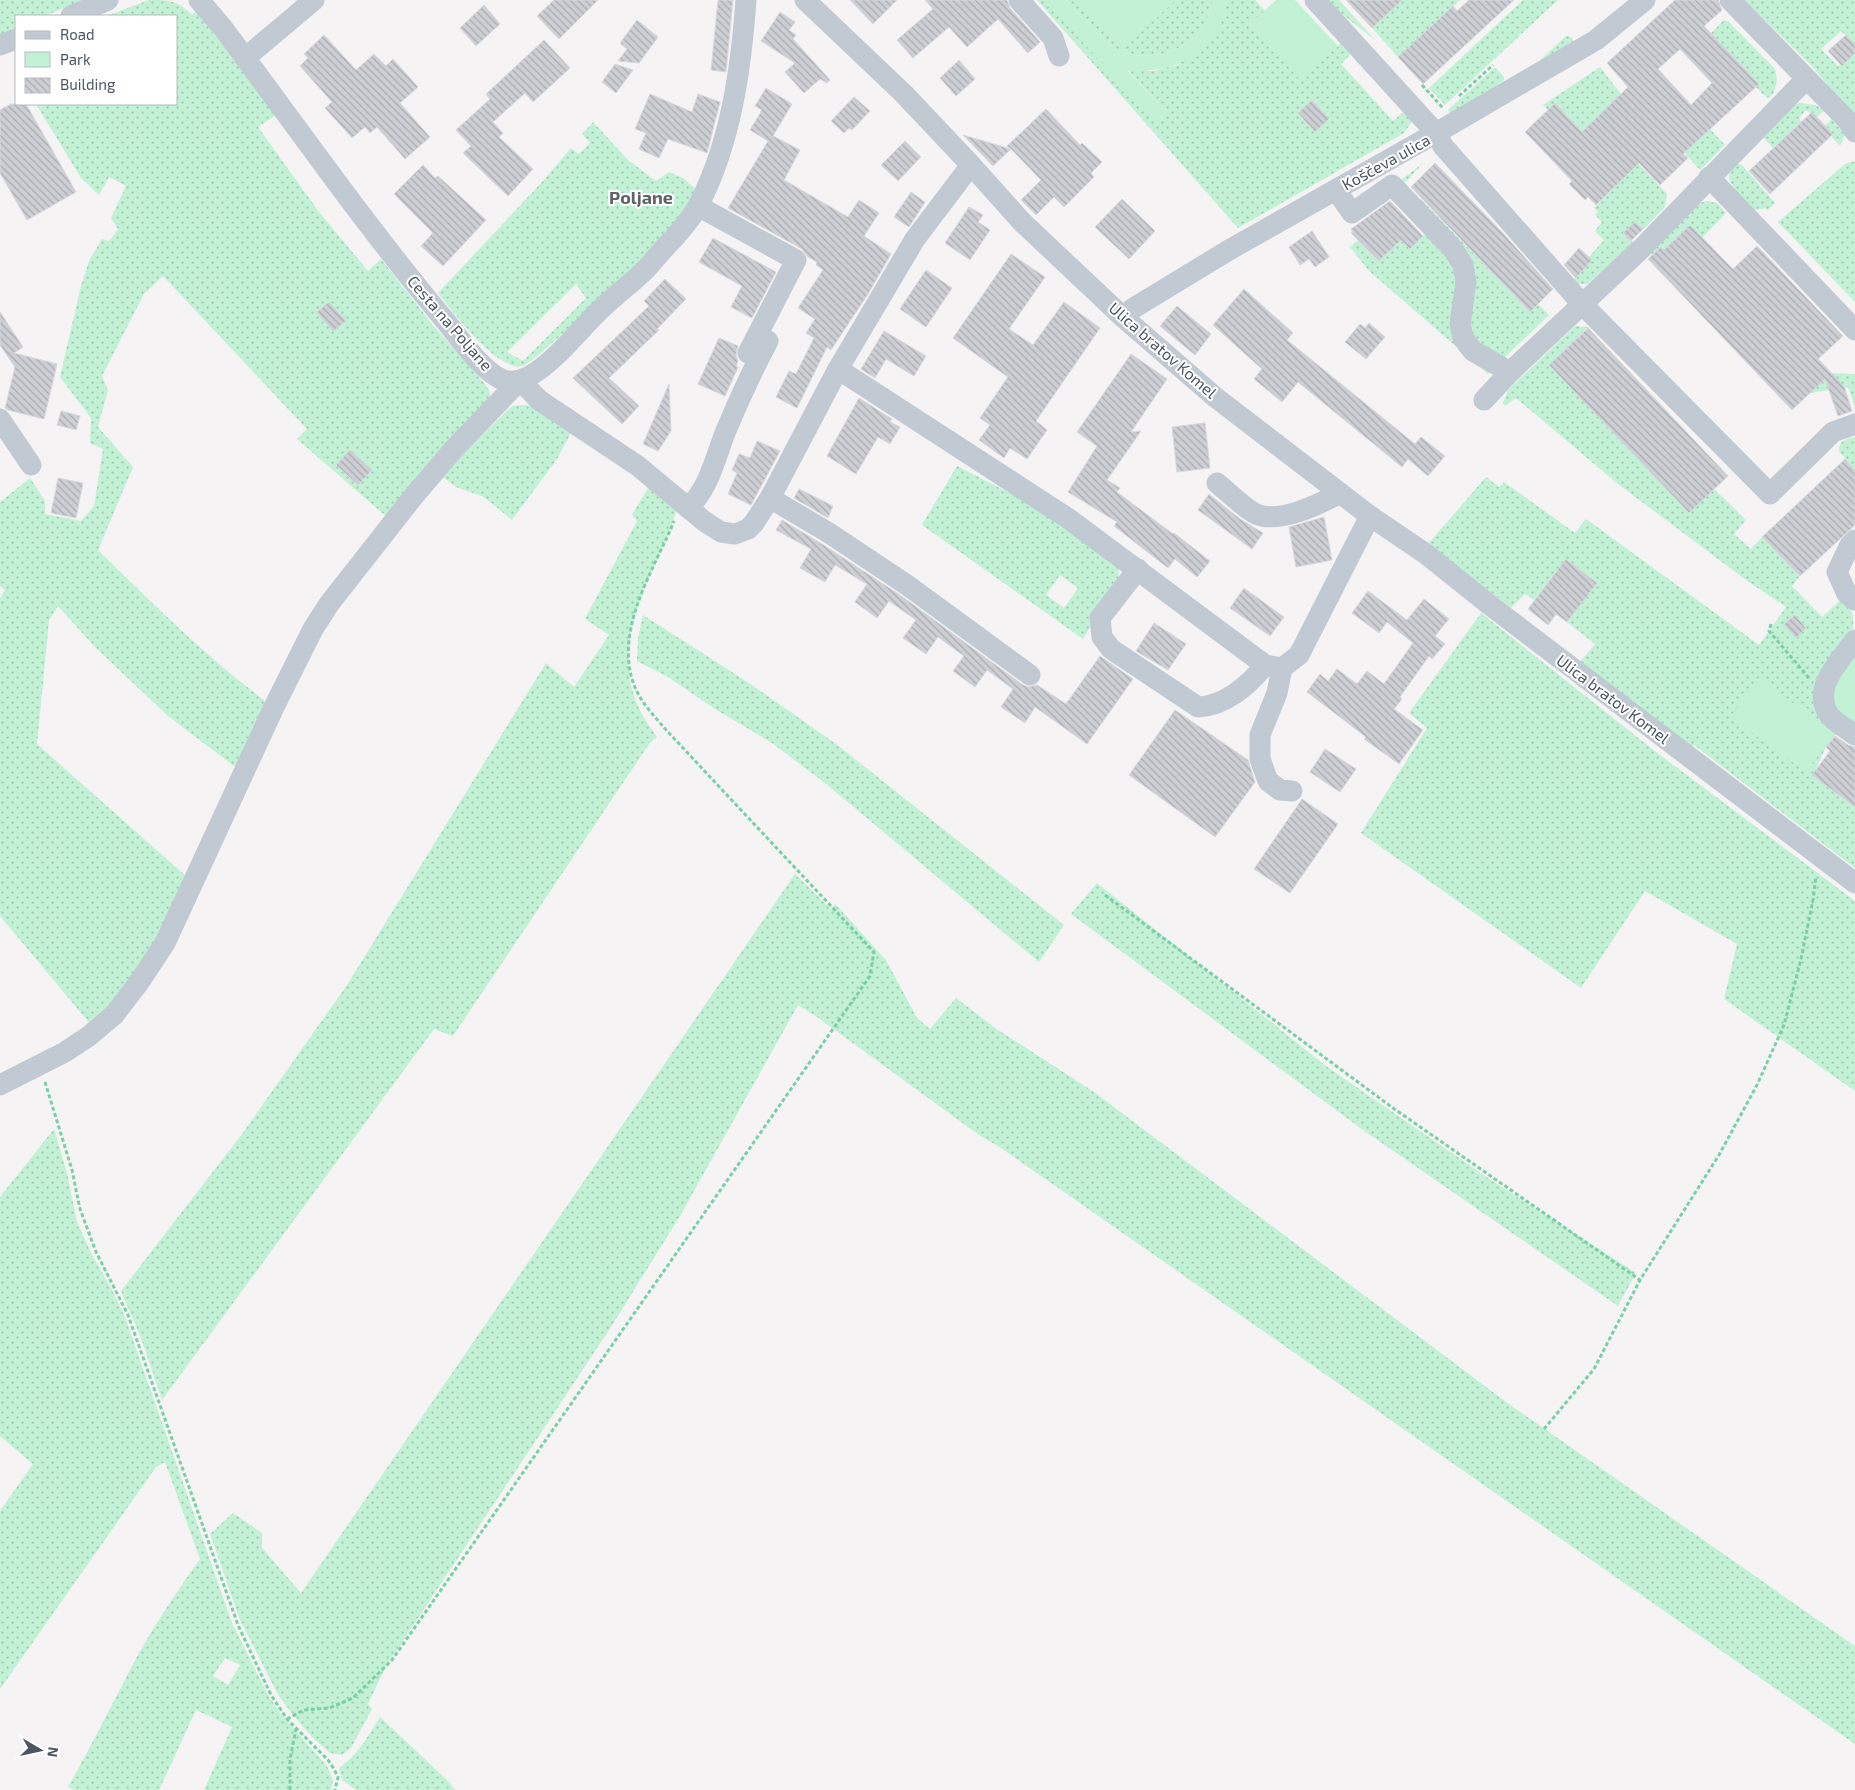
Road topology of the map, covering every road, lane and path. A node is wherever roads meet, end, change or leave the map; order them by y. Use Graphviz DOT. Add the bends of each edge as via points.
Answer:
graph roads {
  1 [pos="108,0"];
  2 [pos="199,0"];
  3 [pos="314,0"];
  4 [pos="746,0"];
  5 [pos="805,0"];
  6 [pos="1019,0"];
  7 [pos="1315,0"];
  8 [pos="1645,0"];
  9 [pos="1730,0"];
  10 [pos="72,15"];
  11 [pos="15,39"];
  12 [pos="0,45"];
  13 [pos="1059,56"];
  14 [pos="245,58"];
  15 [pos="1493,64"];
  16 [pos="1806,78"];
  17 [pos="1458,96"];
  18 [pos="1855,132"];
  19 [pos="1436,134"];
  20 [pos="972,166"];
  21 [pos="1709,177"];
  22 [pos="1336,190"];
  23 [pos="698,206"];
  24 [pos="1583,305"];
  25 [pos="1124,318"];
  26 [pos="779,321"];
  27 [pos="1855,330"];
  28 [pos="748,353"];
  29 [pos="838,369"];
  30 [pos="1510,372"];
  31 [pos="520,380"];
  32 [pos="1484,400"];
  33 [pos="0,419"];
  34 [pos="1855,424"];
  35 [pos="31,465"];
  36 [pos="1217,484"];
  37 [pos="1340,493"];
  38 [pos="770,498"];
  39 [pos="685,505"];
  40 [pos="1370,516"];
  41 [pos="1855,540"];
  42 [pos="1138,569"];
  43 [pos="1855,600"];
  44 [pos="1771,624"];
  45 [pos="1855,640"];
  46 [pos="1274,667"];
  47 [pos="1030,676"];
  48 [pos="1824,692"];
  49 [pos="1855,735"];
  50 [pos="1292,791"];
  51 [pos="1818,856"];
  52 [pos="1855,883"];
  53 [pos="1105,895"];
  54 [pos="39,1065"];
  55 [pos="0,1085"];
  56 [pos="1640,1280"];
  57 [pos="1544,1429"];
  58 [pos="287,1719"];
  59 [pos="296,1728"];
  60 [pos="290,1790"];
  61 [pos="335,1790"];
  1 -- 10 [label="street"];
  2 -- 14 [label="street, Cesta na Poljane"];
  3 -- 14 [label="street"];
  4 -- 23 [label="street" via="735,99 710,180"];
  5 -- 20 [label="street, Ulica bratov Komel" via="904,94"];
  6 -- 13 [label="street" via="1053,38"];
  7 -- 19 [label="street"];
  8 -- 19 [label="street, Koščeva ulica" via="1596,40"];
  9 -- 16 [label="street"];
  11 -- 12 [label="street"];
  14 -- 31 [label="street, Cesta na Poljane" via="384,244 484,366 505,381"];
  15 -- 17 [label="path"];
  16 -- 18 [label="street"];
  16 -- 21 [label="street"];
  19 -- 22 [label="street, Koščeva ulica"];
  19 -- 24 [label="street" via="1443,146"];
  20 -- 25 [label="street, Ulica bratov Komel" via="1022,222"];
  20 -- 29 [label="street" via="916,239"];
  21 -- 24 [label="street"];
  21 -- 27 [label="street"];
  22 -- 25 [label="street, Koščeva ulica" via="1212,260 1132,309"];
  22 -- 30 [label="street" via="1352,213 1392,185 1453,249 1463,265 1466,282 1460,324 1462,338 1473,351"];
  23 -- 28 [label="street" via="796,260"];
  23 -- 31 [label="street" via="645,270 601,308 548,362"];
  24 -- 30 [label="street"];
  24 -- 34 [label="street" via="1770,494 1833,432"];
  25 -- 37 [label="street, Ulica bratov Komel" via="1215,397"];
  26 -- 39 [label="street" via="726,432 706,484 697,500"];
  29 -- 38 [label="street"];
  29 -- 42 [label="street" via="1069,518"];
  30 -- 32 [label="street"];
  31 -- 39 [label="street" via="561,417 624,457"];
  31 -- 54 [label="street" via="413,497 313,629 165,943 140,981 114,1015 89,1036"];
  33 -- 35 [label="street"];
  36 -- 37 [label="street" via="1256,514 1267,517 1296,513"];
  37 -- 40 [label="street, Ulica bratov Komel"];
  38 -- 39 [label="street" via="754,523 735,534 721,532"];
  38 -- 47 [label="street" via="907,585"];
  39 -- 58 [label="path" via="640,594 629,642 633,683 648,710 874,952 870,976 392,1660 353,1698 329,1708 304,1710"];
  40 -- 46 [label="street" via="1298,656"];
  40 -- 51 [label="street, Ulica bratov Komel" via="1426,554"];
  41 -- 43 [label="street" via="1837,572 1847,594"];
  42 -- 46 [label="street"];
  42 -- 46 [label="street" via="1100,618 1102,637 1111,649 1198,707 1210,706 1235,693"];
  44 -- 48 [label="path" via="1769,631"];
  45 -- 48 [label="street" via="1826,680"];
  46 -- 50 [label="street" via="1277,693 1260,735 1260,759 1268,781 1280,790"];
  48 -- 49 [label="street" via="1822,699 1830,716"];
  51 -- 52 [label="street, Ulica bratov Komel"];
  51 -- 56 [label="path" via="1813,900 1784,1025 1757,1085 1718,1155"];
  53 -- 56 [label="path" via="1393,1108"];
  54 -- 55 [label="street"];
  54 -- 58 [label="path" via="72,1170 80,1209 128,1315 238,1625 271,1695"];
  56 -- 57 [label="path" via="1594,1369"];
  58 -- 59 [label="path"];
  59 -- 60 [label="path" via="290,1759"];
  59 -- 61 [label="path" via="334,1769 338,1777"];
}
